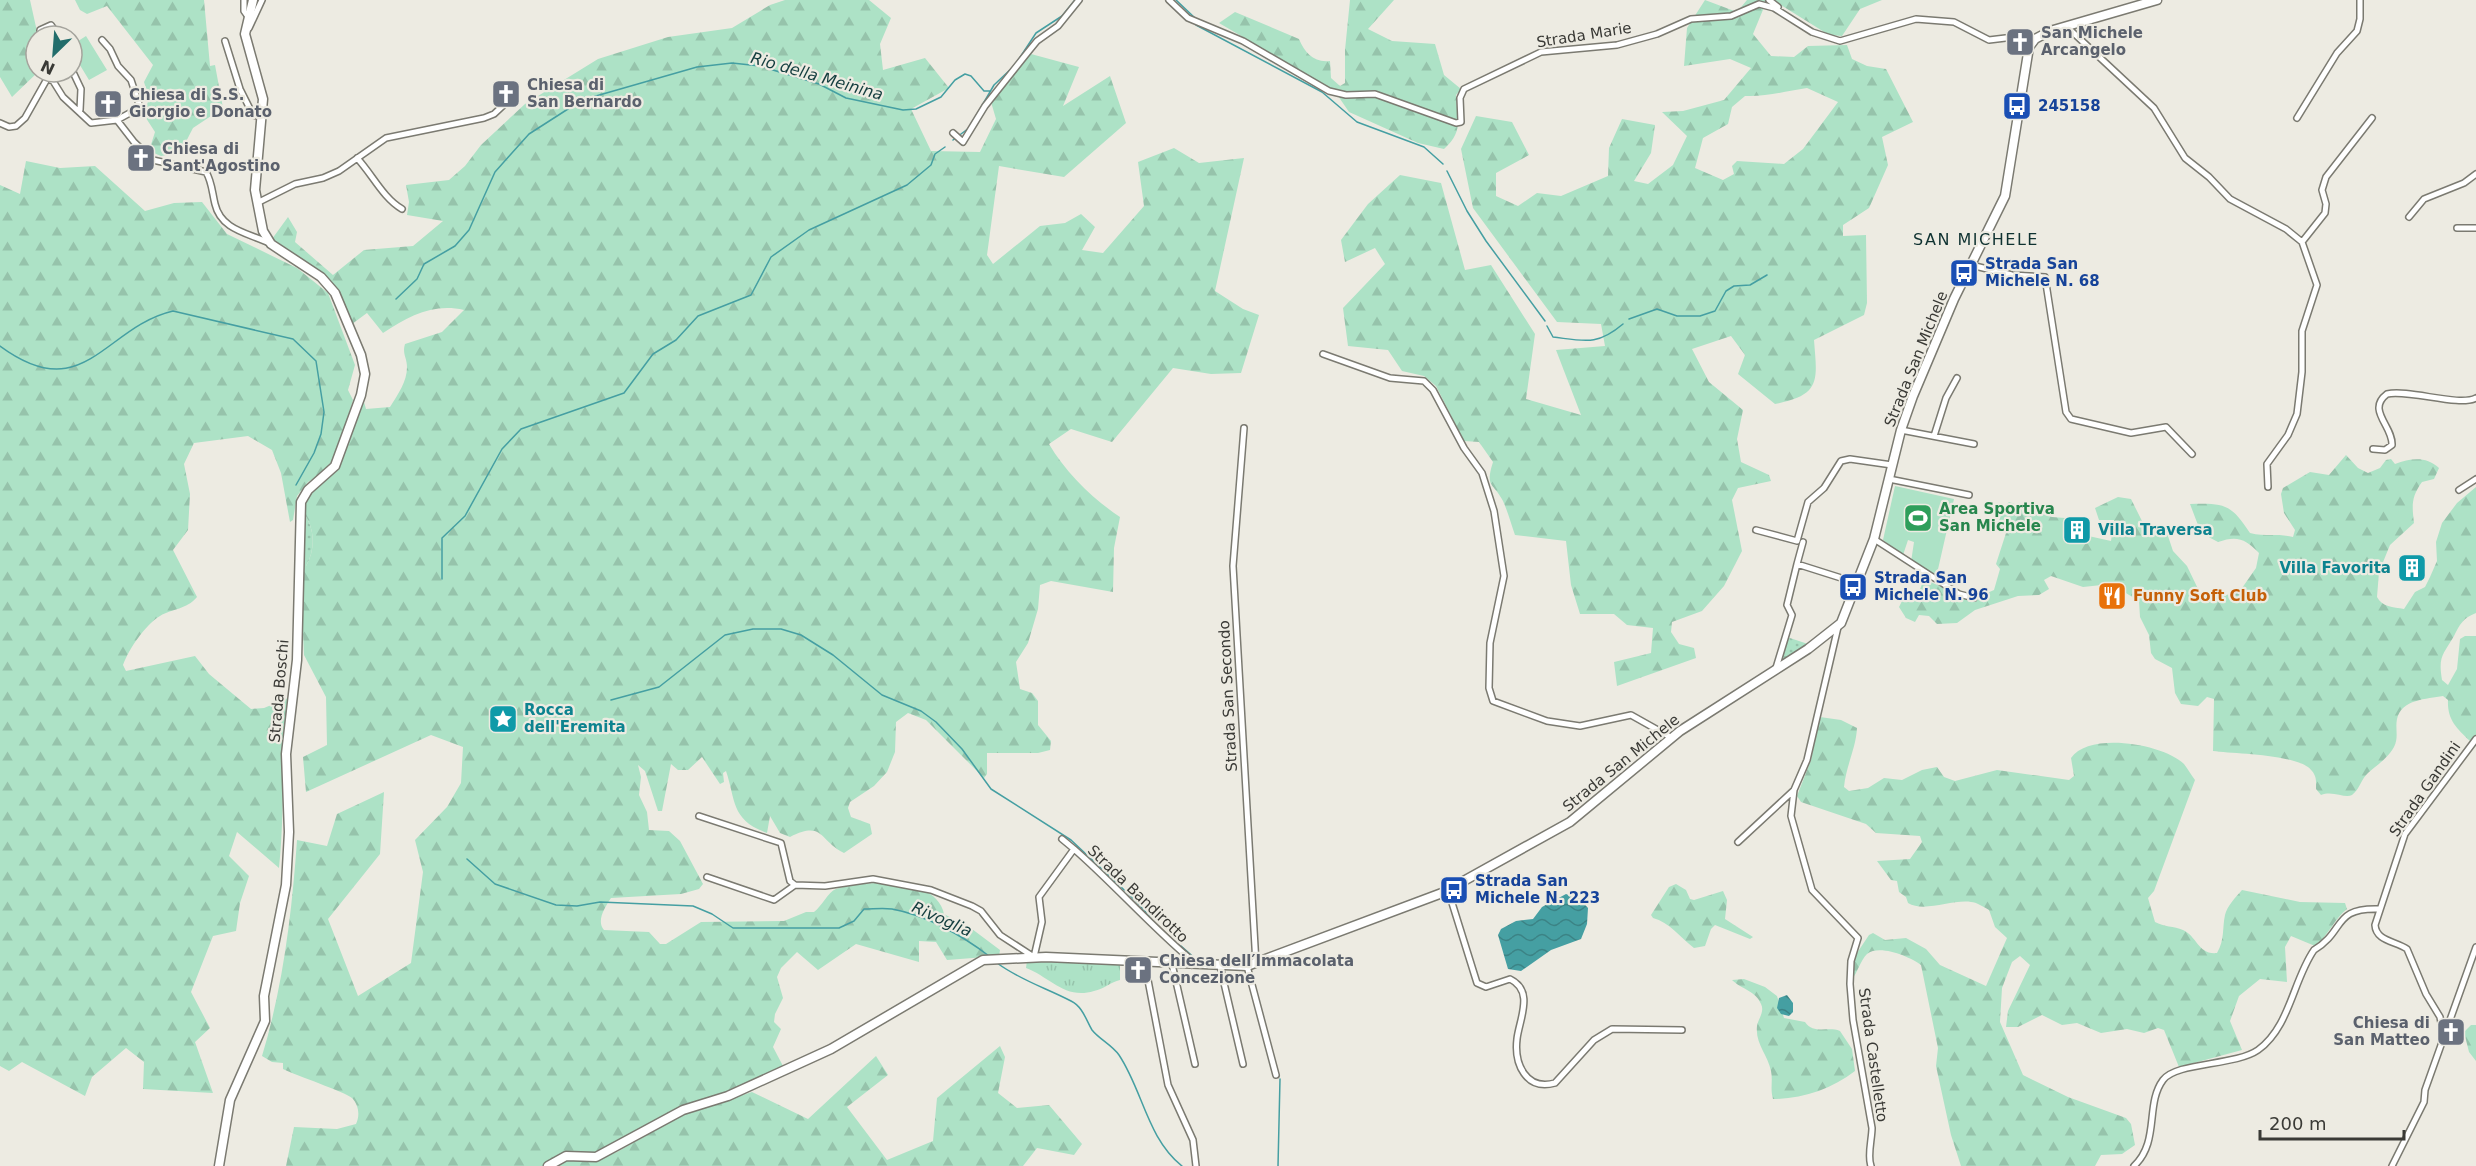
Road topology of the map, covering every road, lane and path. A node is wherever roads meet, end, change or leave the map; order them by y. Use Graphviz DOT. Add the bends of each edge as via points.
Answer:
graph roads {
  1 [pos="244,0"];
  2 [pos="253,0"];
  3 [pos="262,0"];
  4 [pos="1079,0"];
  5 [pos="1170,0"];
  6 [pos="1769,0"];
  7 [pos="2157,0"];
  8 [pos="2360,0"];
  9 [pos="249,18"];
  10 [pos="1789,18"];
  11 [pos="2064,25"];
  12 [pos="245,34"];
  13 [pos="2035,39"];
  14 [pos="102,40"];
  15 [pos="225,41"];
  16 [pos="44,84"];
  17 [pos="56,84"];
  18 [pos="79,84"];
  19 [pos="510,99"];
  20 [pos="80,110"];
  21 [pos="262,117"];
  22 [pos="2297,118"];
  23 [pos="2372,118"];
  24 [pos="117,120"];
  25 [pos="0,123"];
  26 [pos="953,133"];
  27 [pos="357,158"];
  28 [pos="2476,174"];
  29 [pos="257,203"];
  30 [pos="402,209"];
  31 [pos="2409,217"];
  32 [pos="2457,228"];
  33 [pos="2476,228"];
  34 [pos="264,231"];
  35 [pos="249,234"];
  36 [pos="2302,242"];
  37 [pos="271,244"];
  38 [pos="1971,265"];
  39 [pos="1323,354"];
  40 [pos="1957,378"];
  41 [pos="2476,398"];
  42 [pos="1244,428"];
  43 [pos="1901,430"];
  44 [pos="1934,436"];
  45 [pos="1974,444"];
  46 [pos="2373,449"];
  47 [pos="2192,454"];
  48 [pos="1893,465"];
  49 [pos="1889,479"];
  50 [pos="2476,479"];
  51 [pos="2268,487"];
  52 [pos="2459,490"];
  53 [pos="1969,495"];
  54 [pos="1756,530"];
  55 [pos="1874,539"];
  56 [pos="1803,542"];
  57 [pos="1797,564"];
  58 [pos="1857,584"];
  59 [pos="1974,598"];
  60 [pos="1838,627"];
  61 [pos="1776,668"];
  62 [pos="1672,738"];
  63 [pos="2476,739"];
  64 [pos="1794,790"];
  65 [pos="699,816"];
  66 [pos="1062,839"];
  67 [pos="1738,842"];
  68 [pos="1074,849"];
  69 [pos="707,877"];
  70 [pos="795,885"];
  71 [pos="1448,890"];
  72 [pos="2380,909"];
  73 [pos="2476,947"];
  74 [pos="1034,957"];
  75 [pos="1148,963"];
  76 [pos="1172,964"];
  77 [pos="1192,965"];
  78 [pos="1251,965"];
  79 [pos="1220,966"];
  80 [pos="1682,1030"];
  81 [pos="2444,1039"];
  82 [pos="1195,1064"];
  83 [pos="1243,1064"];
  84 [pos="1276,1075"];
  85 [pos="219,1166"];
  86 [pos="548,1166"];
  87 [pos="1196,1166"];
  88 [pos="1871,1166"];
  89 [pos="2134,1166"];
  90 [pos="2392,1166"];
  1 -- 9 [label="street"];
  2 -- 9 [label="street"];
  3 -- 12 [label="street"];
  4 -- 26 [label="street" via="1058,26 1028,52 985,106 968,137 963,142"];
  5 -- 10 [label="street, Strada Marie" via="1188,18 1243,41 1335,93 1375,94 1461,122 1464,89 1541,52 1611,46 1648,37 1690,19 1731,16 1759,4"];
  6 -- 10 [label="street"];
  7 -- 11 [label="street"];
  8 -- 22 [label="street" via="2357,31 2337,53"];
  9 -- 12 [label="street"];
  10 -- 13 [label="street, Strada Marie" via="1812,32 1840,41 1916,18 1954,22 1989,40 2022,36"];
  11 -- 13 [label="street"];
  11 -- 36 [label="street" via="2154,108 2185,158 2230,199"];
  12 -- 21 [label="street, Strada Boschi" via="263,99"];
  13 -- 38 [label="street, Strada San Michele" via="2027,53 2007,191"];
  14 -- 24 [label="street" via="130,80 139,104"];
  15 -- 21 [label="street" via="246,103 253,115"];
  16 -- 25 [label="street" via="21,122 9,127"];
  17 -- 20 [label="street" via="63,97"];
  18 -- 20 [label="street"];
  19 -- 27 [label="street" via="484,118 380,140"];
  20 -- 24 [label="street" via="91,123"];
  21 -- 29 [label="street, Strada Boschi"];
  23 -- 36 [label="street" via="2326,177 2322,190 2325,213"];
  24 -- 35 [label="street" via="153,160 206,172 219,218"];
  27 -- 29 [label="street" via="323,178 295,184"];
  27 -- 30 [label="street" via="390,202"];
  28 -- 31 [label="street" via="2424,199"];
  29 -- 34 [label="street, Strada Boschi"];
  32 -- 33 [label="street"];
  34 -- 35 [label="street"];
  34 -- 37 [label="street, Strada Boschi"];
  35 -- 37 [label="street"];
  36 -- 51 [label="street" via="2317,285 2302,331 2297,414 2288,435 2266,464"];
  37 -- 85 [label="street, Strada Boschi" via="321,277 335,293 361,355 364,384 335,466 308,490 301,502 297,660 286,754 286,885 264,996 266,1021 230,1100"];
  38 -- 43 [label="street, Strada San Michele" via="1935,340"];
  38 -- 47 [label="street" via="2012,275 2045,277 2066,412 2072,419 2131,433 2166,427"];
  39 -- 62 [label="street" via="1394,379 1424,381 1482,473 1496,518 1504,576 1490,643 1489,688 1493,701 1547,721 1580,726 1632,715"];
  40 -- 44 [label="street"];
  41 -- 46 [label="street" via="2465,401 2387,394 2379,402 2378,411 2392,445 2385,450"];
  42 -- 78 [label="street, Strada San Secondo" via="1233,566"];
  43 -- 44 [label="street"];
  43 -- 48 [label="street, Strada San Michele"];
  44 -- 45 [label="street"];
  48 -- 49 [label="street, Strada San Michele"];
  48 -- 54 [label="street" via="1841,461 1824,488 1808,502 1797,541"];
  49 -- 53 [label="street"];
  49 -- 55 [label="street, Strada San Michele"];
  50 -- 52 [label="street"];
  55 -- 58 [label="street, Strada San Michele"];
  55 -- 59 [label="street" via="1963,597"];
  56 -- 57 [label="street"];
  57 -- 58 [label="street"];
  57 -- 61 [label="street" via="1787,605 1792,615"];
  58 -- 60 [label="street, Strada San Michele"];
  60 -- 61 [label="street, Strada San Michele"];
  60 -- 64 [label="street, Strada Castelletto" via="1807,760"];
  61 -- 62 [label="street, Strada San Michele"];
  62 -- 71 [label="street, Strada San Michele" via="1570,822"];
  63 -- 72 [label="street, Strada Gandini" via="2405,834"];
  64 -- 67 [label="street, Strada Castelletto"];
  64 -- 88 [label="street, Strada Castelletto" via="1792,824 1810,885 1858,938 1850,984 1872,1128"];
  65 -- 70 [label="street" via="781,843 790,881"];
  66 -- 68 [label="street"];
  68 -- 74 [label="street, Strada Bandirotto" via="1039,897 1042,922"];
  68 -- 77 [label="street, Strada Bandirotto" via="1136,905"];
  69 -- 70 [label="street" via="774,900"];
  70 -- 74 [label="street" via="825,886 873,879 931,890 981,911 1000,935"];
  71 -- 78 [label="street, Strada San Michele"];
  71 -- 80 [label="street" via="1478,983 1486,987 1507,979 1516,982 1522,993 1524,1012 1516,1041 1518,1061 1525,1076 1536,1083 1555,1083 1594,1040 1612,1029"];
  72 -- 81 [label="street, Strada Gandini" via="2374,925 2376,932 2407,949 2440,1017"];
  72 -- 89 [label="street" via="2350,912 2313,952 2274,1032 2258,1049 2244,1058 2177,1071 2163,1079 2148,1144"];
  73 -- 81 [label="street"];
  74 -- 75 [label="street"];
  74 -- 86 [label="street" via="987,959 970,966 831,1049 728,1096 683,1110 596,1157 566,1156"];
  75 -- 76 [label="street"];
  75 -- 87 [label="street" via="1168,1084 1193,1140"];
  76 -- 77 [label="street"];
  76 -- 82 [label="street"];
  77 -- 79 [label="street"];
  78 -- 79 [label="street"];
  78 -- 84 [label="street, Strada San Secondo"];
  79 -- 83 [label="street"];
  81 -- 90 [label="street" via="2424,1102"];
}
